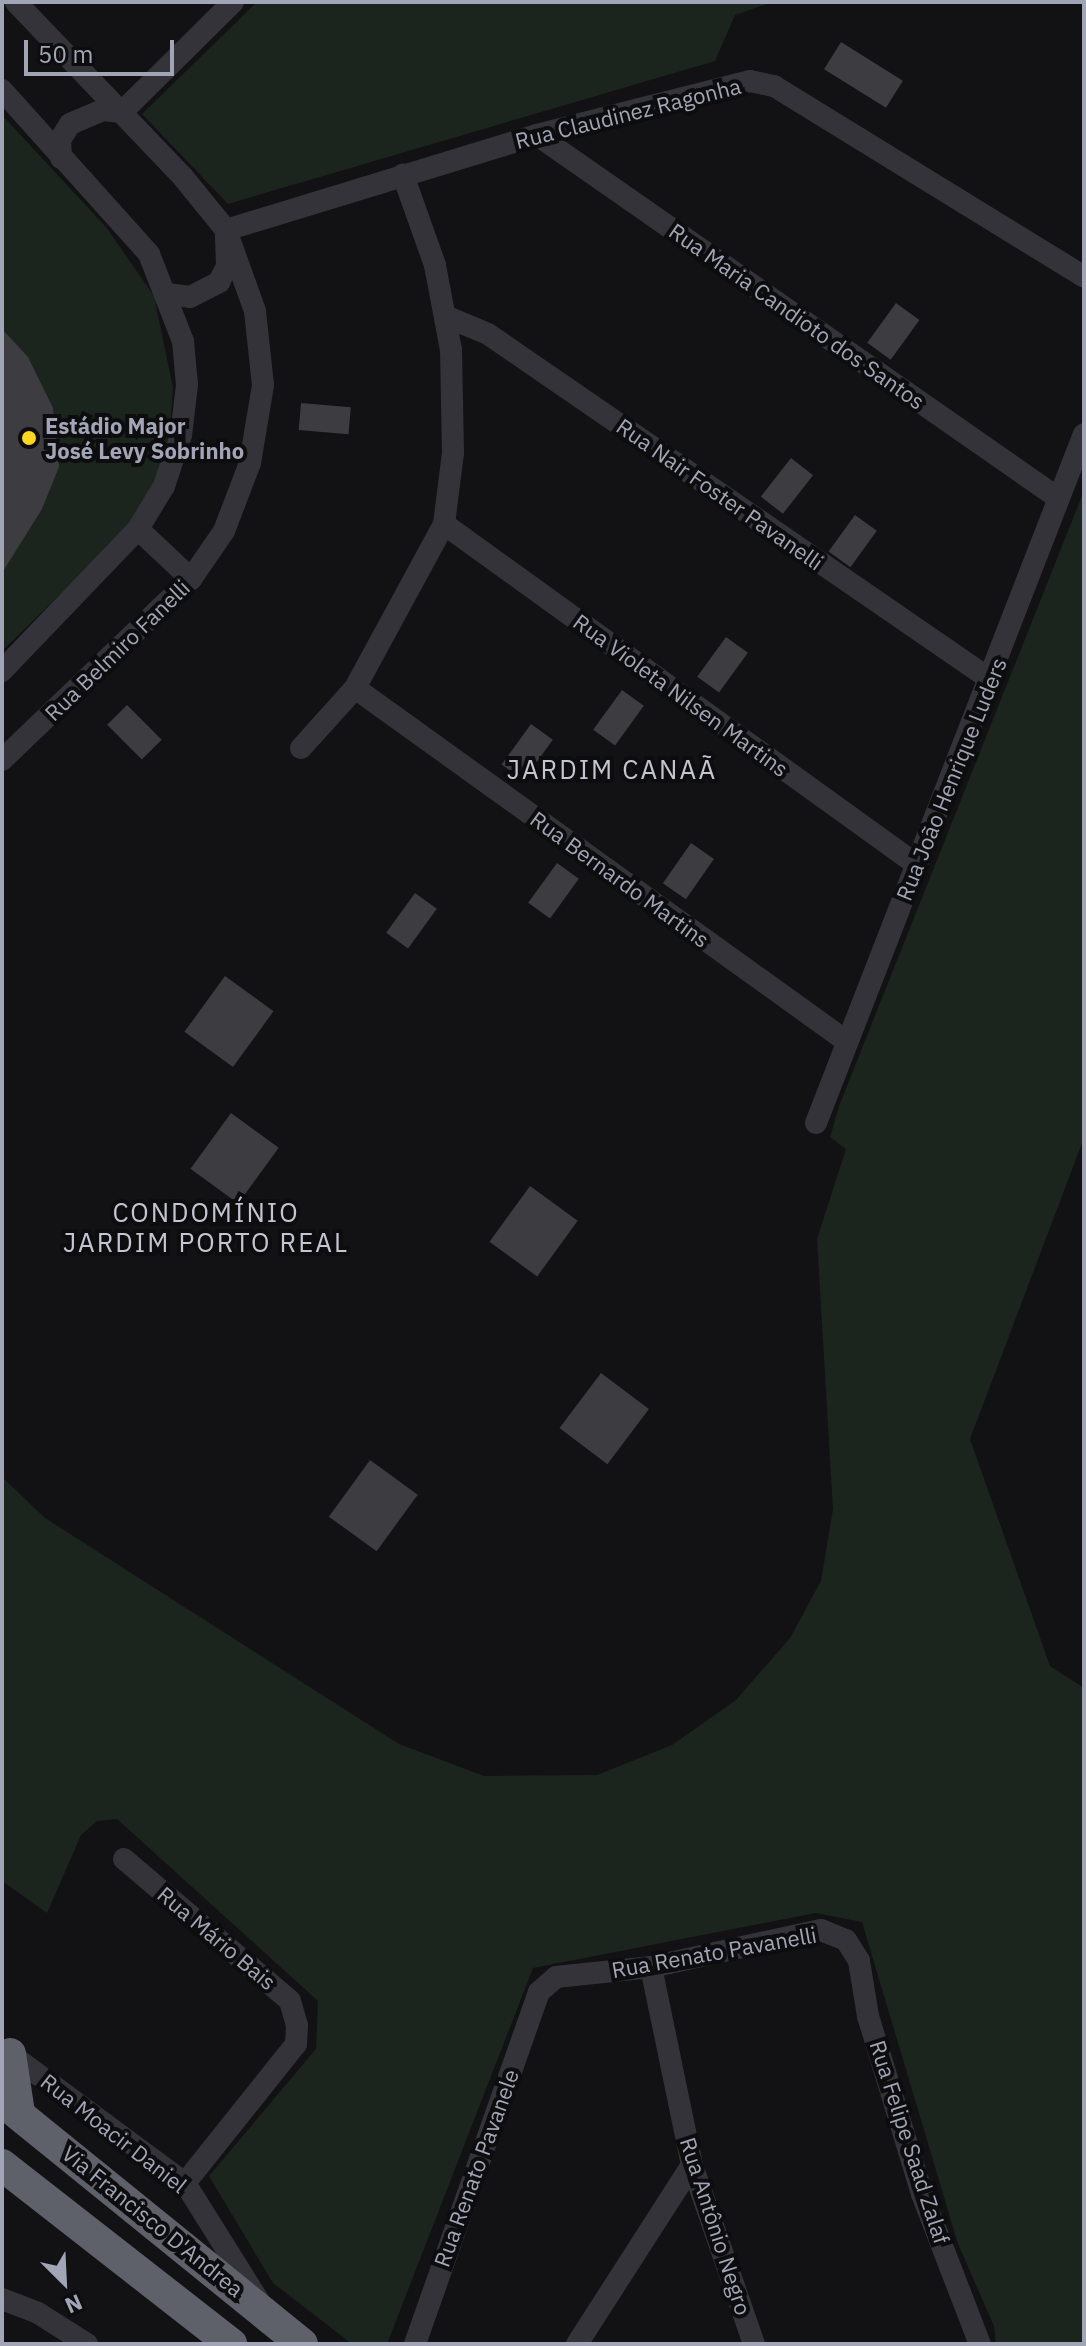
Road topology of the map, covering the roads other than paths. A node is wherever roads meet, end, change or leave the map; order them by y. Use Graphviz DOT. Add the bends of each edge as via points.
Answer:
graph roads {
  1 [pos="16,2"];
  2 [pos="233,2"];
  3 [pos="2,90"];
  4 [pos="122,112"];
  5 [pos="537,135"];
  6 [pos="61,158"];
  7 [pos="403,175"];
  8 [pos="226,230"];
  9 [pos="1084,277"];
  10 [pos="167,294"];
  11 [pos="445,316"];
  12 [pos="1084,434"];
  13 [pos="1058,498"];
  14 [pos="444,524"];
  15 [pos="138,529"];
  16 [pos="191,579"];
  17 [pos="2,671"];
  18 [pos="991,680"];
  19 [pos="355,688"];
  20 [pos="301,748"];
  21 [pos="3,757"];
  22 [pos="917,865"];
  23 [pos="846,1041"];
  24 [pos="816,1123"];
  25 [pos="124,1859"];
  26 [pos="846,1940"];
  27 [pos="651,1967"];
  28 [pos="539,1992"];
  29 [pos="6,2051"];
  30 [pos="10,2107"];
  31 [pos="2,2165"];
  32 [pos="692,2165"];
  33 [pos="185,2183"];
  34 [pos="2,2299"];
  35 [pos="264,2311"];
  36 [pos="87,2344"];
  37 [pos="231,2344"];
  38 [pos="302,2344"];
  39 [pos="415,2344"];
  40 [pos="577,2344"];
  41 [pos="754,2344"];
  42 [pos="980,2344"];
  1 -- 4 [label="street, Rua Belmiro Fanelli"];
  2 -- 4 [label="street"];
  3 -- 6 [label="street"];
  4 -- 6 [label="street" via="103,110 70,124 60,140"];
  4 -- 8 [label="street, Rua Belmiro Fanelli"];
  5 -- 7 [label="street, Rua Claudinez Ragonha"];
  5 -- 9 [label="street, Rua Claudinez Ragonha" via="750,81 774,86"];
  5 -- 13 [label="street, Rua Maria Candioto dos Santos"];
  6 -- 10 [label="street" via="149,254"];
  7 -- 8 [label="street, Rua Claudinez Ragonha"];
  7 -- 11 [label="street" via="435,265"];
  8 -- 10 [label="street" via="227,266 219,282 190,297"];
  8 -- 16 [label="street, Rua Belmiro Fanelli" via="255,311 263,385 250,463 224,531"];
  10 -- 15 [label="street" via="183,341 187,385 181,435 164,486"];
  11 -- 14 [label="street" via="451,350 453,453"];
  11 -- 18 [label="street, Rua Nair Foster Pavanelli" via="488,334"];
  12 -- 13 [label="street, Rua João Henrique Luders"];
  13 -- 18 [label="street, Rua João Henrique Luders"];
  14 -- 19 [label="street"];
  14 -- 22 [label="street, Rua Violeta Nilsen Martins"];
  15 -- 16 [label="street"];
  15 -- 17 [label="street"];
  16 -- 21 [label="street, Rua Belmiro Fanelli"];
  18 -- 22 [label="street, Rua João Henrique Luders"];
  19 -- 20 [label="street"];
  19 -- 23 [label="street, Rua Bernardo Martins"];
  22 -- 23 [label="street, Rua João Henrique Luders"];
  23 -- 24 [label="street, Rua João Henrique Luders"];
  25 -- 33 [label="street, Rua Mário Bais" via="290,2001 297,2025 296,2044"];
  26 -- 27 [label="street, Rua Renato Pavanelli" via="821,1930"];
  26 -- 42 [label="street, Rua Felipe Saad Zalaf" via="859,1961 868,2016 922,2194"];
  27 -- 28 [label="street, Rua Renato Pavanelli" via="556,1977"];
  27 -- 32 [label="street, Rua Antônio Negro"];
  28 -- 39 [label="street, Rua Renato Pavanele"];
  29 -- 30 [label="highway"];
  29 -- 33 [label="street, Rua Moacir Daniel"];
  30 -- 35 [label="highway, Via Francisco D'Andrea"];
  31 -- 37 [label="highway"];
  32 -- 40 [label="street"];
  32 -- 41 [label="street, Rua Antônio Negro"];
  33 -- 35 [label="street, Rua Moacir Daniel"];
  34 -- 36 [label="street" via="38,2313"];
  35 -- 38 [label="highway, Via Francisco D'Andrea"];
}
